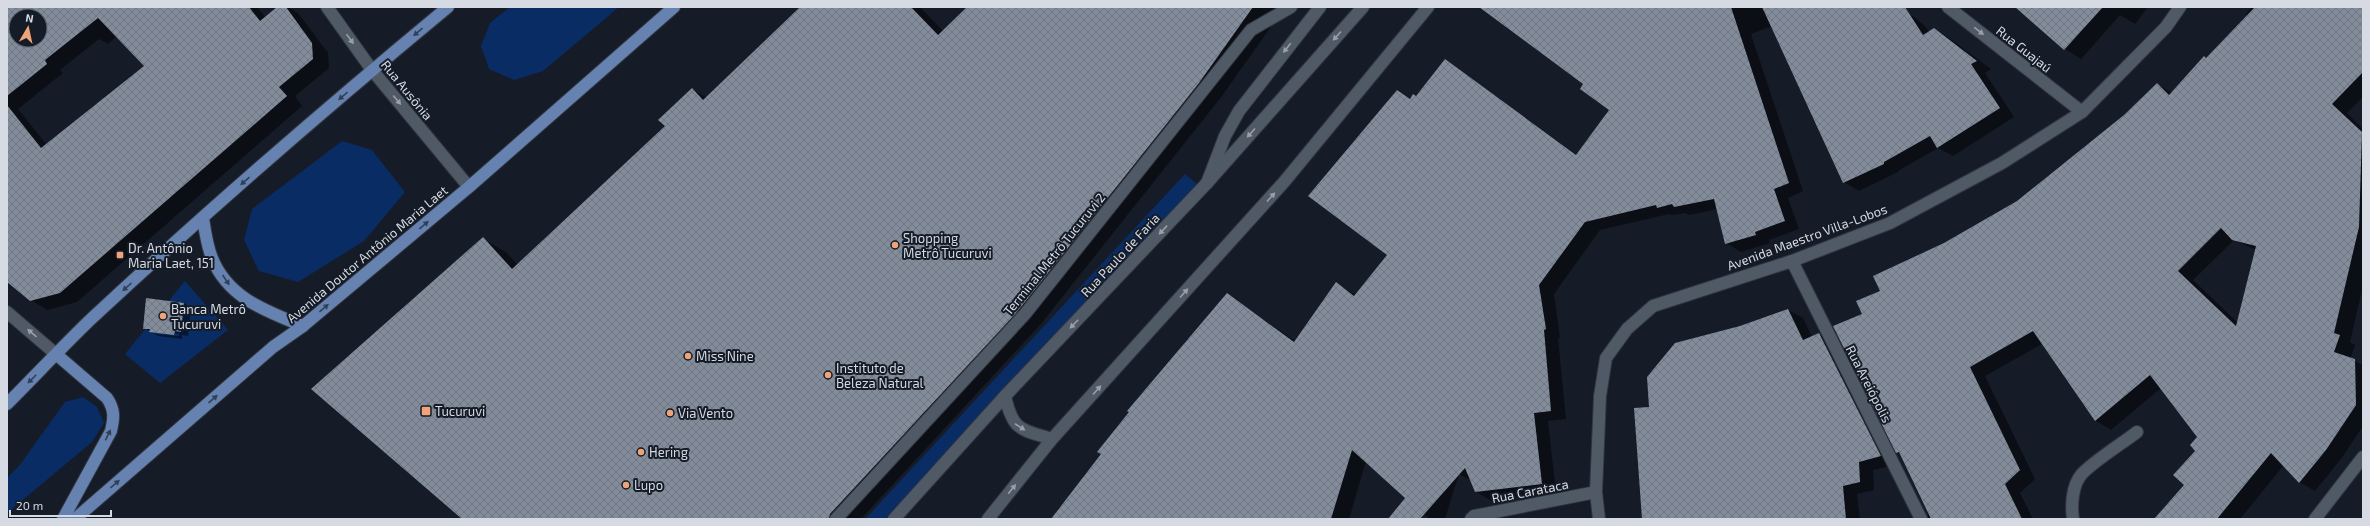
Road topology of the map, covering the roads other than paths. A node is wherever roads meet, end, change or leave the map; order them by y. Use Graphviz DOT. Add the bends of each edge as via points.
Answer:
graph roads {
  1 [pos="327,7"];
  2 [pos="448,7"];
  3 [pos="674,7"];
  4 [pos="1291,7"];
  5 [pos="1320,7"];
  6 [pos="1363,7"];
  7 [pos="1428,7"];
  8 [pos="1948,7"];
  9 [pos="2180,7"];
  10 [pos="372,70"];
  11 [pos="2082,112"];
  12 [pos="1207,183"];
  13 [pos="469,187"];
  14 [pos="203,218"];
  15 [pos="1792,261"];
  16 [pos="7,312"];
  17 [pos="303,326"];
  18 [pos="57,355"];
  19 [pos="1006,396"];
  20 [pos="7,404"];
  21 [pos="2137,432"];
  22 [pos="1052,440"];
  23 [pos="2363,457"];
  24 [pos="1596,492"];
  25 [pos="64,519"];
  26 [pos="75,519"];
  27 [pos="836,519"];
  28 [pos="894,519"];
  29 [pos="988,519"];
  30 [pos="1471,519"];
  31 [pos="1599,519"];
  32 [pos="1921,519"];
  33 [pos="2073,519"];
  34 [pos="2315,519"];
  1 -- 10 [label="street, Rua Ausônia, one-way"];
  2 -- 10 [label="main road, one-way"];
  3 -- 13 [label="main road, Avenida Doutor Antônio Maria Laet"];
  4 -- 27 [label="street, Terminal Metrô Tucuruvi 2" via="1251,30 1025,314"];
  5 -- 12 [label="street, one-way" via="1239,111 1225,136"];
  6 -- 12 [label="street, Rua Paulo de Faria, one-way"];
  22 -- 7 [label="street, one-way" via="1284,182"];
  8 -- 11 [label="street, Rua Guajaú, one-way"];
  9 -- 11 [label="street, Avenida Maestro Villa-Lobos" via="2166,27"];
  10 -- 13 [label="street, Rua Ausônia, one-way"];
  10 -- 14 [label="main road, one-way"];
  11 -- 15 [label="street, Avenida Maestro Villa-Lobos" via="2002,163 1890,223"];
  12 -- 19 [label="street, Rua Paulo de Faria, one-way"];
  17 -- 13 [label="main road, Avenida Doutor Antônio Maria Laet, one-way"];
  14 -- 17 [label="main road, one-way" via="212,258 228,285 257,308"];
  14 -- 18 [label="main road, one-way" via="89,321"];
  15 -- 24 [label="street, Avenida Maestro Villa-Lobos" via="1653,306 1627,329 1606,358 1600,396"];
  15 -- 32 [label="street, Rua Areiópolis"];
  18 -- 16 [label="street, one-way"];
  26 -- 17 [label="main road, Avenida Doutor Antônio Maria Laet, one-way" via="273,347"];
  18 -- 20 [label="main road, one-way"];
  25 -- 18 [label="main road, one-way" via="111,431 114,417 108,398"];
  19 -- 22 [label="street, one-way" via="1014,423"];
  19 -- 28 [label="street, Rua Paulo de Faria"];
  21 -- 33 [label="street" via="2081,475 2075,486 2072,502"];
  29 -- 22 [label="street, one-way"];
  23 -- 34 [label="street"];
  24 -- 30 [label="street, Rua Carataca" via="1474,516"];
  24 -- 31 [label="street, Avenida Maestro Villa-Lobos"];
}
